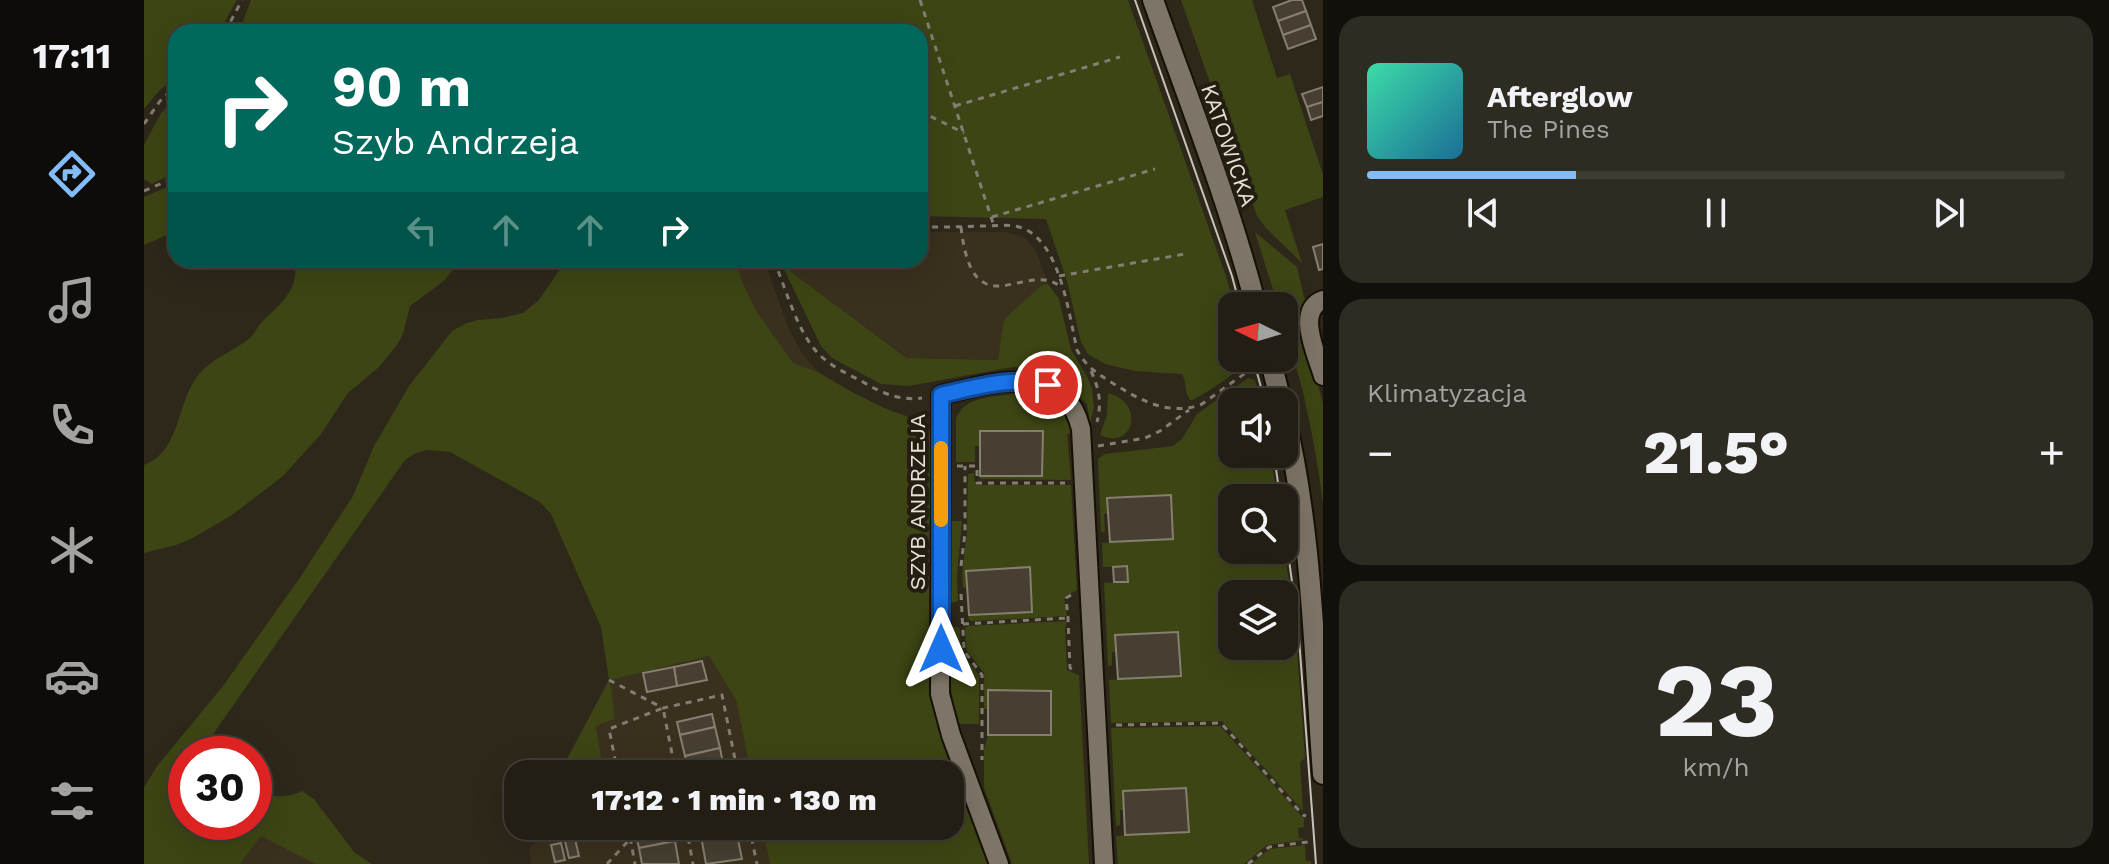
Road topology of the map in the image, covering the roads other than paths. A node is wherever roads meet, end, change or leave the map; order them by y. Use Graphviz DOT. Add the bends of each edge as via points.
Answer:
graph roads {
  1 [pos="1153,0"];
  2 [pos="1252,292"];
  3 [pos="1323,300"];
  4 [pos="1323,376"];
  5 [pos="1294,468"];
  6 [pos="1317,601"];
  7 [pos="1323,774"];
  8 [pos="999,864"];
  9 [pos="1104,864"];
  1 -- 2 [label="street, KATOWICKA"];
  3 -- 4 [label="street" via="1309,316"];
  5 -- 6 [label="street"];
  6 -- 7 [label="street"];
  8 -- 9 [label="street, SZYB ANDRZEJA" via="940,694 941,395 1025,380 1061,392 1077,413"];
}
